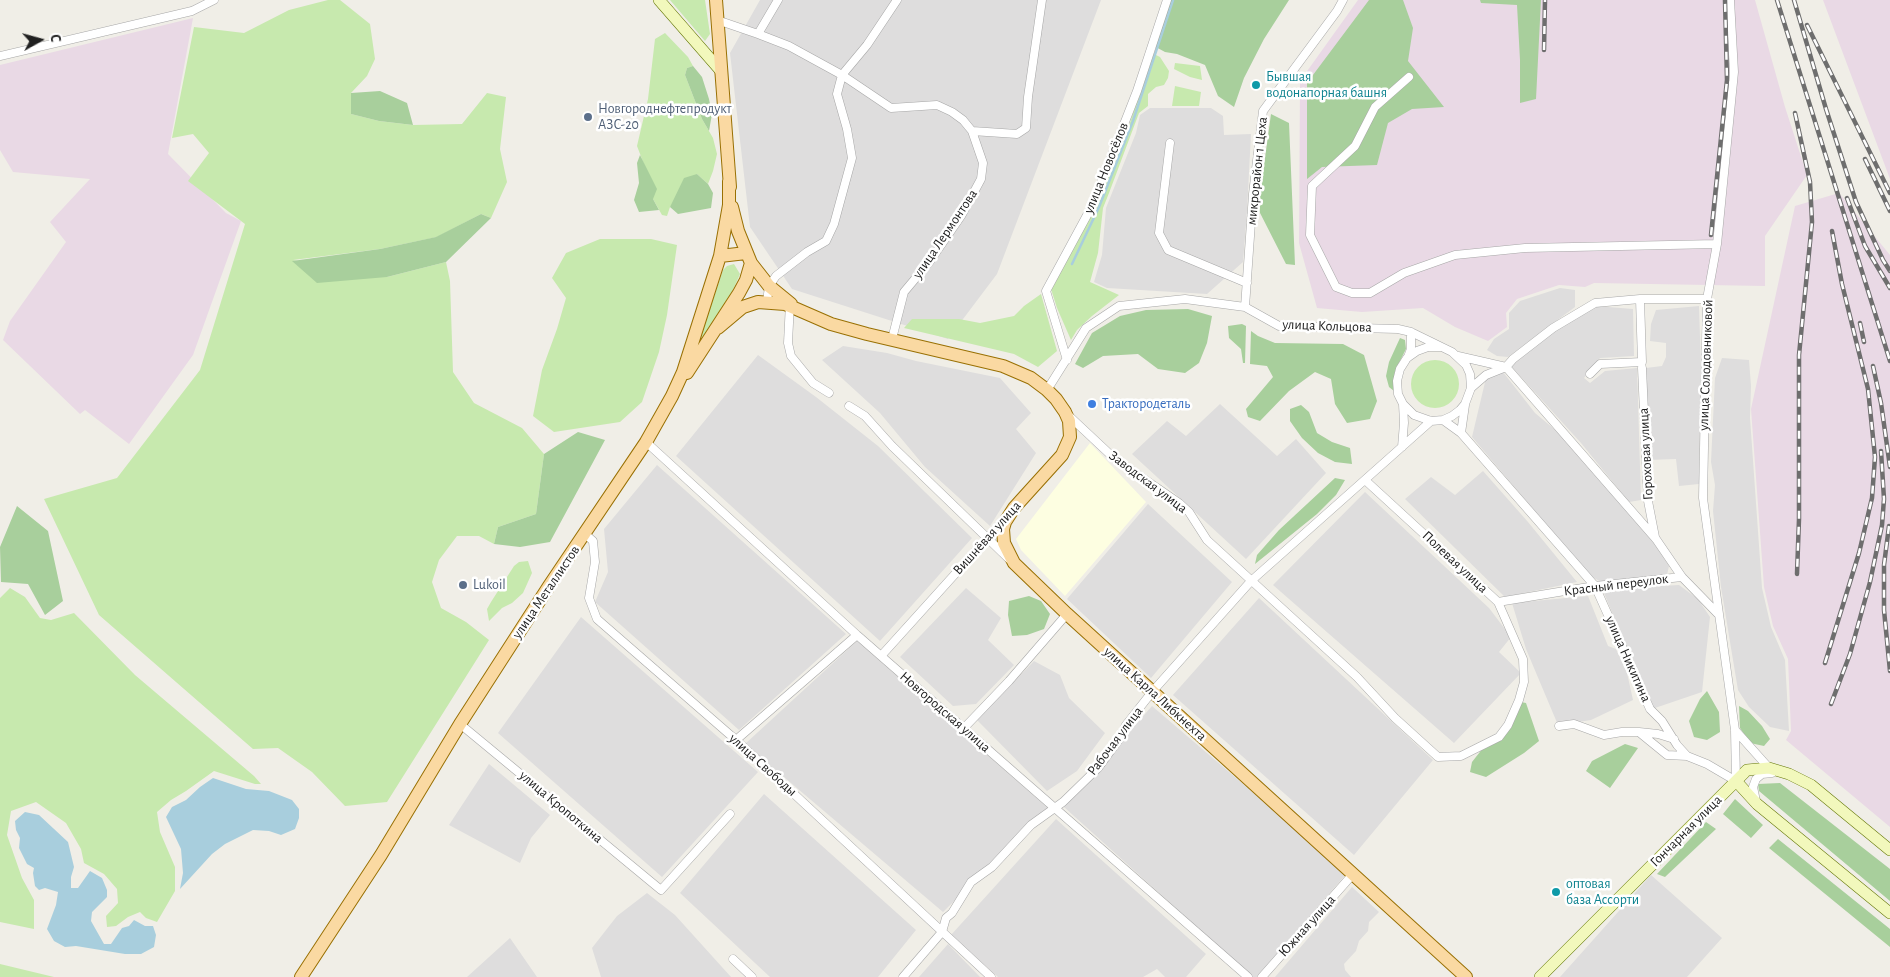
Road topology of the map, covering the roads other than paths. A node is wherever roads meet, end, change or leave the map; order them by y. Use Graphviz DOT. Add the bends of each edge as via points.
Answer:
graph roads {
  1 [pos="214,0"];
  2 [pos="659,0"];
  3 [pos="716,0"];
  4 [pos="778,0"];
  5 [pos="897,0"];
  6 [pos="1042,0"];
  7 [pos="1167,0"];
  8 [pos="1343,0"];
  9 [pos="1730,0"];
  10 [pos="717,20"];
  11 [pos="758,34"];
  12 [pos="0,56"];
  13 [pos="720,70"];
  14 [pos="842,75"];
  15 [pos="1410,77"];
  16 [pos="972,131"];
  17 [pos="1170,143"];
  18 [pos="729,181"];
  19 [pos="1717,244"];
  20 [pos="720,256"];
  21 [pos="748,258"];
  22 [pos="1247,284"];
  23 [pos="769,286"];
  24 [pos="1640,299"];
  25 [pos="1707,299"];
  26 [pos="768,302"];
  27 [pos="790,305"];
  28 [pos="1245,307"];
  29 [pos="718,328"];
  30 [pos="1411,332"];
  31 [pos="892,339"];
  32 [pos="1440,347"];
  33 [pos="1458,356"];
  34 [pos="1407,358"];
  35 [pos="1067,360"];
  36 [pos="1642,365"];
  37 [pos="1506,367"];
  38 [pos="1590,374"];
  39 [pos="1471,388"];
  40 [pos="1047,390"];
  41 [pos="829,393"];
  42 [pos="672,396"];
  43 [pos="1403,404"];
  44 [pos="1465,404"];
  45 [pos="849,406"];
  46 [pos="1065,412"];
  47 [pos="1442,420"];
  48 [pos="1431,421"];
  49 [pos="1460,433"];
  50 [pos="646,442"];
  51 [pos="1402,447"];
  52 [pos="1366,480"];
  53 [pos="1008,516"];
  54 [pos="585,534"];
  55 [pos="988,539"];
  56 [pos="1656,539"];
  57 [pos="1014,563"];
  58 [pos="1682,577"];
  59 [pos="1251,581"];
  60 [pos="1595,586"];
  61 [pos="1498,602"];
  62 [pos="1067,614"];
  63 [pos="1719,615"];
  64 [pos="857,635"];
  65 [pos="881,656"];
  66 [pos="1523,659"];
  67 [pos="1152,692"];
  68 [pos="460,724"];
  69 [pos="1559,726"];
  70 [pos="964,728"];
  71 [pos="1735,730"];
  72 [pos="1639,732"];
  73 [pos="1674,739"];
  74 [pos="736,740"];
  75 [pos="1687,756"];
  76 [pos="1769,768"];
  77 [pos="1789,774"];
  78 [pos="1736,781"];
  79 [pos="1757,804"];
  80 [pos="1054,808"];
  81 [pos="730,814"];
  82 [pos="1890,850"];
  83 [pos="1353,874"];
  84 [pos="1890,913"];
  85 [pos="942,932"];
  86 [pos="733,959"];
  87 [pos="301,977"];
  88 [pos="752,977"];
  89 [pos="903,977"];
  90 [pos="992,977"];
  91 [pos="1248,977"];
  92 [pos="1262,977"];
  93 [pos="1466,977"];
  94 [pos="1540,977"];
  1 -- 12 [label="street" via="192,11"];
  2 -- 13 [label="street"];
  3 -- 10 [label="main road"];
  4 -- 11 [label="street"];
  5 -- 14 [label="street"];
  6 -- 16 [label="street" via="1026,128 1017,134"];
  7 -- 35 [label="street, улица Новосёлов" via="1137,91 1092,206 1046,291"];
  8 -- 22 [label="street, микрорайон 1 Цеха" via="1263,111"];
  9 -- 19 [label="street, улица Солодовниковой" via="1734,72"];
  10 -- 11 [label="street"];
  10 -- 13 [label="main road"];
  11 -- 14 [label="street" via="789,46"];
  13 -- 18 [label="main road"];
  14 -- 16 [label="street" via="891,108 937,105 963,120"];
  14 -- 23 [label="street" via="837,94 852,158 834,224 826,241 786,268"];
  15 -- 19 [label="street" via="1375,107 1355,146 1312,186 1310,235 1336,286 1352,293 1370,293 1404,273 1455,255 1525,248"];
  16 -- 31 [label="street, улица Лермонтова" via="982,163 981,179 961,216 904,292"];
  17 -- 22 [label="street" via="1159,233 1168,250"];
  18 -- 20 [label="main road, улица Металлистов" via="729,205"];
  18 -- 21 [label="main road" via="733,214"];
  19 -- 25 [label="street, улица Солодовниковой"];
  20 -- 21 [label="main road"];
  20 -- 42 [label="main road, улица Металлистов"];
  21 -- 23 [label="main road"];
  21 -- 29 [label="main road" via="746,280"];
  22 -- 28 [label="street, микрорайон 1 Цеха"];
  23 -- 26 [label="street"];
  23 -- 27 [label="main road"];
  24 -- 25 [label="street"];
  24 -- 36 [label="street, Гороховая улица"];
  24 -- 37 [label="street" via="1595,303 1553,328"];
  25 -- 63 [label="street, улица Солодовниковой" via="1703,498"];
  26 -- 27 [label="main road"];
  26 -- 29 [label="main road" via="744,307"];
  27 -- 31 [label="main road, Заводская улица" via="831,324"];
  27 -- 41 [label="street" via="788,343 791,356 813,383"];
  28 -- 30 [label="street, улица Кольцова" via="1279,326"];
  28 -- 35 [label="street, улица Кольцова" via="1185,300 1120,306 1086,328"];
  29 -- 42 [label="main road"];
  30 -- 32 [label="street, улица Кольцова"];
  30 -- 34 [label="street" via="1411,349"];
  31 -- 40 [label="main road, Заводская улица" via="1003,366 1032,378"];
  32 -- 33 [label="street"];
  32 -- 34 [label="street" via="1428,347"];
  33 -- 37 [label="street"];
  33 -- 39 [label="street" via="1470,374"];
  34 -- 43 [label="street" via="1397,381"];
  35 -- 40 [label="street, улица Кольцова"];
  36 -- 38 [label="street" via="1600,364"];
  36 -- 56 [label="street, Гороховая улица" via="1648,501"];
  37 -- 39 [label="street" via="1486,375"];
  37 -- 56 [label="street"];
  39 -- 44 [label="street"];
  40 -- 46 [label="main road, Заводская улица"];
  42 -- 50 [label="main road, улица Металлистов"];
  43 -- 48 [label="street" via="1414,415"];
  43 -- 51 [label="street"];
  44 -- 47 [label="street"];
  44 -- 49 [label="street"];
  45 -- 55 [label="street, улица Карла Либкнехта" via="865,416"];
  46 -- 53 [label="main road, Вишнёвая улица" via="1070,430 1067,447"];
  46 -- 59 [label="street, Заводская улица" via="1115,459 1189,512 1207,540"];
  47 -- 48 [label="street"];
  47 -- 49 [label="street, улица Никитина"];
  48 -- 51 [label="street, Рабочая улица"];
  49 -- 60 [label="street, улица Никитина"];
  50 -- 54 [label="main road, улица Металлистов"];
  50 -- 64 [label="street, Новгородская улица"];
  51 -- 52 [label="street, Рабочая улица"];
  52 -- 59 [label="street, Рабочая улица"];
  52 -- 61 [label="street, Полевая улица"];
  53 -- 55 [label="street, Вишнёвая улица"];
  53 -- 57 [label="main road" via="1003,536 1006,550"];
  54 -- 68 [label="main road, улица Металлистов"];
  54 -- 74 [label="street, улица Свободы" via="593,541 595,562 589,598 597,619"];
  55 -- 57 [label="street, улица Карла Либкнехта"];
  55 -- 65 [label="street, Вишнёвая улица"];
  56 -- 58 [label="street"];
  57 -- 62 [label="main road, улица Карла Либкнехта"];
  58 -- 60 [label="street, Красный переулок"];
  58 -- 63 [label="street, Красный переулок"];
  59 -- 66 [label="street, Заводская улица" via="1358,676 1395,718 1438,757 1461,756 1499,737 1508,725 1524,682"];
  59 -- 67 [label="street, Рабочая улица"];
  60 -- 61 [label="street, Красный переулок"];
  60 -- 73 [label="street, улица Никитина" via="1650,709"];
  61 -- 66 [label="street, Полевая улица"];
  62 -- 67 [label="main road, улица Карла Либкнехта"];
  62 -- 70 [label="street"];
  63 -- 71 [label="street, улица Солодовниковой"];
  64 -- 65 [label="street, Новгородская улица"];
  64 -- 74 [label="street"];
  65 -- 70 [label="street, Новгородская улица"];
  67 -- 80 [label="street, Рабочая улица" via="1098,768"];
  67 -- 83 [label="main road, улица Карла Либкнехта"];
  68 -- 81 [label="street, улица Кропоткина" via="661,890"];
  68 -- 87 [label="main road, улица Металлистов" via="381,855"];
  69 -- 72 [label="street" via="1574,724 1604,736"];
  70 -- 80 [label="street, Новгородская улица"];
  71 -- 76 [label="street"];
  71 -- 78 [label="street, улица Солодовниковой"];
  72 -- 73 [label="street"];
  72 -- 75 [label="street" via="1667,755"];
  73 -- 75 [label="street, улица Никитина"];
  74 -- 85 [label="street, улица Свободы"];
  75 -- 78 [label="street"];
  76 -- 77 [label="street"];
  76 -- 78 [label="street, Гончарная улица" via="1747,770"];
  77 -- 79 [label="street" via="1762,774 1756,779 1753,796"];
  77 -- 82 [label="street" via="1811,785"];
  78 -- 79 [label="street"];
  78 -- 94 [label="street, Гончарная улица"];
  79 -- 84 [label="street"];
  80 -- 85 [label="street, Рабочая улица" via="1031,825 992,867 971,882 946,918"];
  80 -- 91 [label="street, Новгородская улица"];
  83 -- 92 [label="street, Южная улица"];
  83 -- 93 [label="main road, улица Карла Либкнехта"];
  85 -- 89 [label="street, Рабочая улица"];
  85 -- 90 [label="street, улица Свободы"];
  86 -- 88 [label="street"];
}
